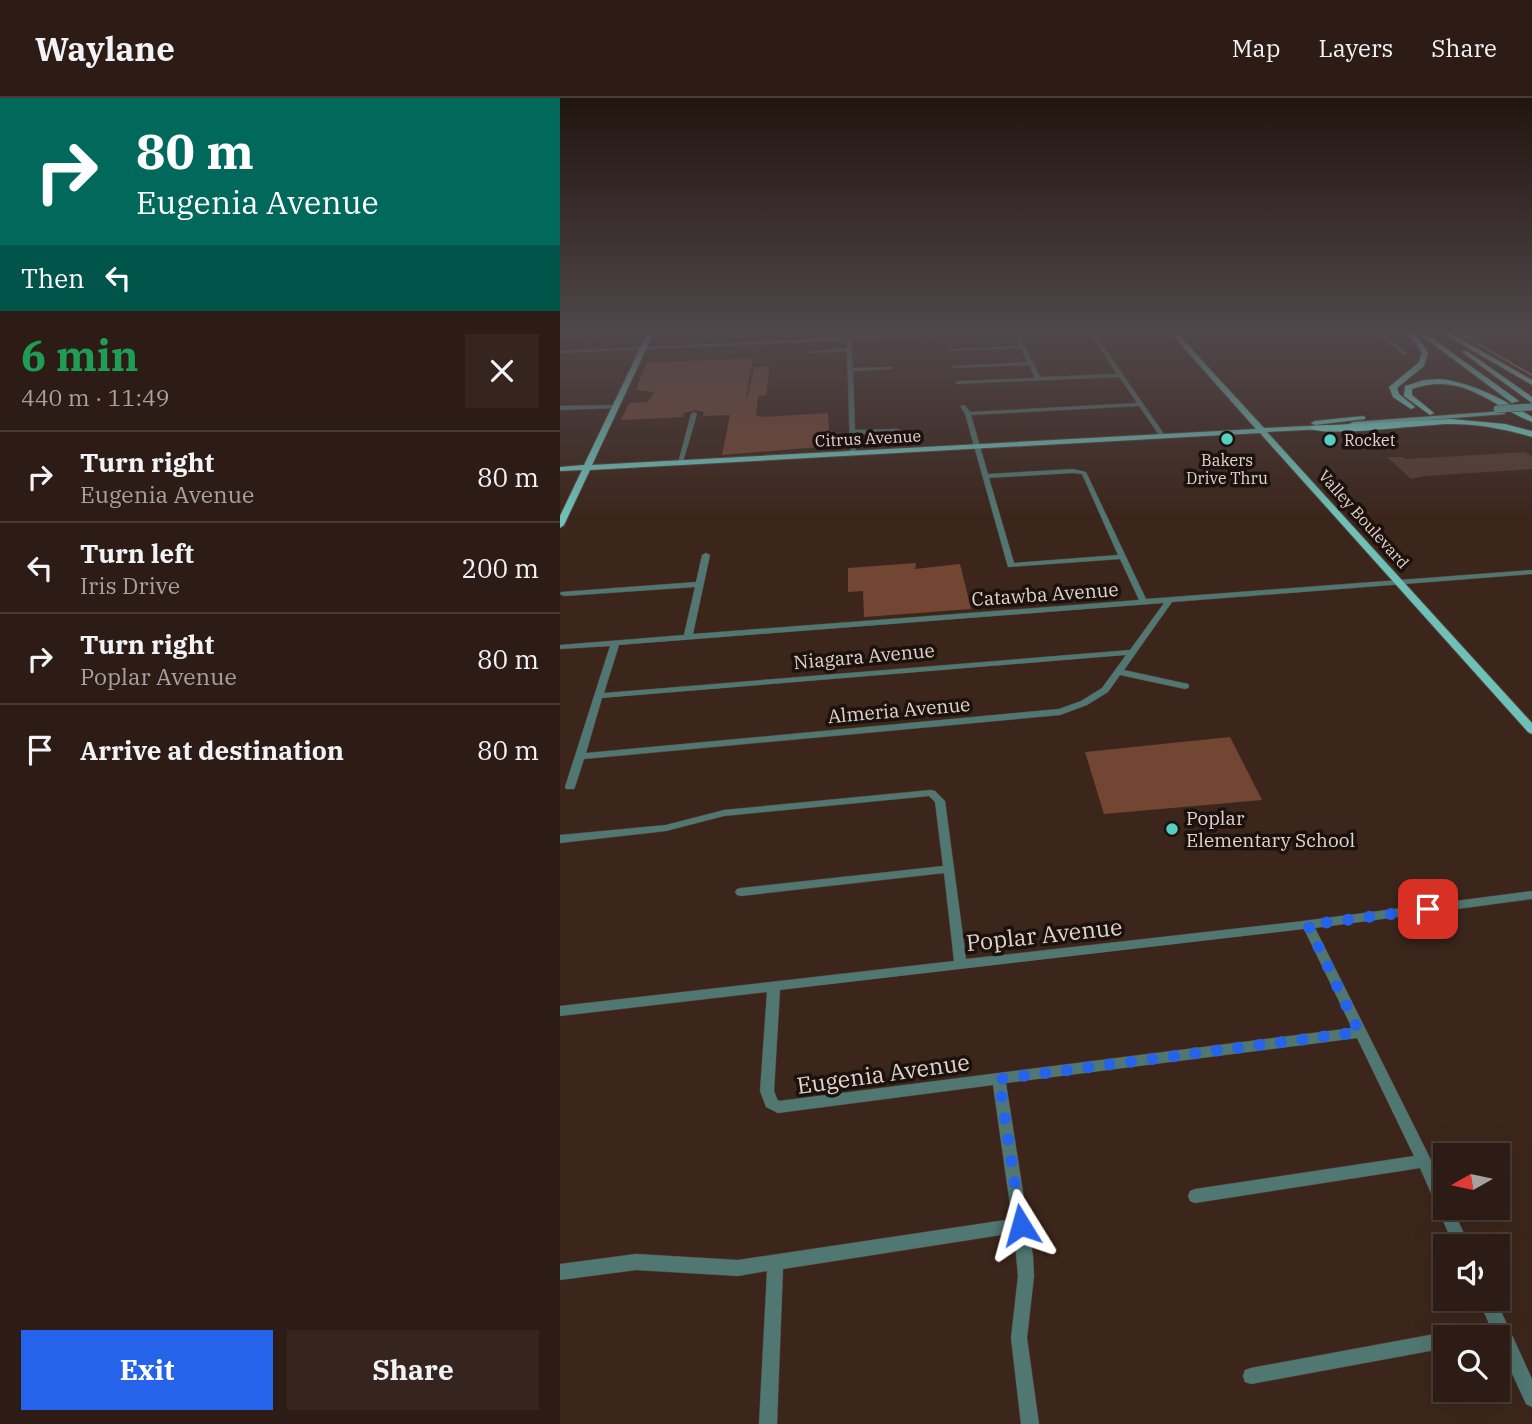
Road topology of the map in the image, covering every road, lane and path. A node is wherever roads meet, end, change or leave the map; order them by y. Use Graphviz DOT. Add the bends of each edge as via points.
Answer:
graph roads {
  1 [pos="623,392"];
  2 [pos="851,392"];
  3 [pos="1133,392"];
  4 [pos="1228,392"];
  5 [pos="1397,392"];
  6 [pos="1406,392"];
  7 [pos="1481,392"];
  8 [pos="1506,392"];
  9 [pos="1141,404"];
  10 [pos="617,405"];
  11 [pos="963,406"];
  12 [pos="560,408"];
  13 [pos="1532,410"];
  14 [pos="694,414"];
  15 [pos="968,414"];
  16 [pos="1428,415"];
  17 [pos="1532,420"];
  18 [pos="1313,428"];
  19 [pos="1262,429"];
  20 [pos="898,431"];
  21 [pos="852,432"];
  22 [pos="1161,434"];
  23 [pos="1532,434"];
  24 [pos="977,445"];
  25 [pos="853,452"];
  26 [pos="680,462"];
  27 [pos="587,467"];
  28 [pos="560,469"];
  29 [pos="986,476"];
  30 [pos="560,524"];
  31 [pos="706,555"];
  32 [pos="1122,557"];
  33 [pos="1532,572"];
  34 [pos="1400,582"];
  35 [pos="699,584"];
  36 [pos="564,594"];
  37 [pos="1169,601"];
  38 [pos="1144,603"];
  39 [pos="688,637"];
  40 [pos="615,643"];
  41 [pos="560,647"];
  42 [pos="1133,652"];
  43 [pos="1120,672"];
  44 [pos="1185,686"];
  45 [pos="599,696"];
  46 [pos="1532,730"];
  47 [pos="580,756"];
  48 [pos="570,787"];
  49 [pos="560,838"];
  50 [pos="948,869"];
  51 [pos="741,892"];
  52 [pos="1532,895"];
  53 [pos="1308,925"];
  54 [pos="961,965"];
  55 [pos="774,986"];
  56 [pos="560,1011"];
  57 [pos="1359,1032"];
  58 [pos="999,1079"];
  59 [pos="1424,1161"];
  60 [pos="1195,1196"];
  61 [pos="1021,1225"];
  62 [pos="1457,1234"];
  63 [pos="775,1264"];
  64 [pos="560,1272"];
  65 [pos="1433,1342"];
  66 [pos="1510,1351"];
  67 [pos="1251,1377"];
  68 [pos="1532,1398"];
  69 [pos="768,1424"];
  70 [pos="1030,1424"];
  1 -- 10 [label="main road"];
  2 -- 21 [label="street"];
  3 -- 9 [label="street"];
  4 -- 19 [label="main road, Valley Boulevard"];
  5 -- 16 [label="highway"];
  6 -- 16 [label="highway"];
  7 -- 17 [label="highway"];
  8 -- 13 [label="highway"];
  9 -- 15 [label="street"];
  9 -- 22 [label="street"];
  10 -- 12 [label="street"];
  10 -- 27 [label="main road"];
  11 -- 15 [label="street"];
  13 -- 16 [label="main road, Citrus Avenue, bridge"];
  14 -- 26 [label="street"];
  15 -- 24 [label="street"];
  16 -- 18 [label="main road, Citrus Avenue"];
  16 -- 19 [label="main road, Citrus Avenue"];
  18 -- 19 [label="main road, Citrus Avenue"];
  18 -- 23 [label="highway" via="1464,421"];
  19 -- 22 [label="main road, Citrus Avenue"];
  19 -- 34 [label="main road, Valley Boulevard"];
  20 -- 21 [label="street"];
  21 -- 25 [label="street"];
  22 -- 24 [label="main road, Citrus Avenue"];
  24 -- 25 [label="main road, Citrus Avenue"];
  24 -- 29 [label="street"];
  25 -- 26 [label="main road, Citrus Avenue"];
  26 -- 27 [label="main road, Citrus Avenue"];
  27 -- 28 [label="main road, Citrus Avenue"];
  27 -- 30 [label="main road"];
  29 -- 32 [label="street" via="1082,472"];
  29 -- 32 [label="street" via="1011,565"];
  31 -- 35 [label="street"];
  32 -- 38 [label="street"];
  33 -- 34 [label="street, Catawba Avenue"];
  34 -- 37 [label="street, Catawba Avenue"];
  34 -- 46 [label="main road, Valley Boulevard"];
  35 -- 36 [label="street"];
  35 -- 39 [label="street"];
  37 -- 38 [label="street, Catawba Avenue"];
  37 -- 42 [label="street, Almeria Avenue"];
  38 -- 39 [label="street, Catawba Avenue"];
  39 -- 40 [label="street, Catawba Avenue"];
  40 -- 41 [label="street, Catawba Avenue"];
  40 -- 45 [label="street"];
  42 -- 43 [label="street, Almeria Avenue"];
  42 -- 45 [label="street, Niagara Avenue"];
  43 -- 44 [label="street"];
  43 -- 47 [label="street, Almeria Avenue" via="1093,699 1042,715"];
  45 -- 47 [label="street"];
  47 -- 48 [label="street"];
  49 -- 50 [label="street" via="666,828 724,813 931,793 940,801"];
  50 -- 51 [label="street"];
  50 -- 54 [label="street"];
  52 -- 53 [label="street, Poplar Avenue"];
  53 -- 54 [label="street, Poplar Avenue"];
  53 -- 57 [label="street"];
  54 -- 55 [label="street, Poplar Avenue"];
  55 -- 56 [label="street, Poplar Avenue"];
  55 -- 58 [label="street, Eugenia Avenue" via="771,1103 786,1107"];
  57 -- 58 [label="street, Eugenia Avenue"];
  57 -- 59 [label="street"];
  58 -- 61 [label="street"];
  59 -- 60 [label="street"];
  59 -- 62 [label="street"];
  61 -- 63 [label="street"];
  61 -- 70 [label="street" via="1026,1276 1019,1338"];
  63 -- 64 [label="street" via="718,1268 636,1262"];
  63 -- 69 [label="street"];
  65 -- 67 [label="street"];
  66 -- 68 [label="street"];
}
